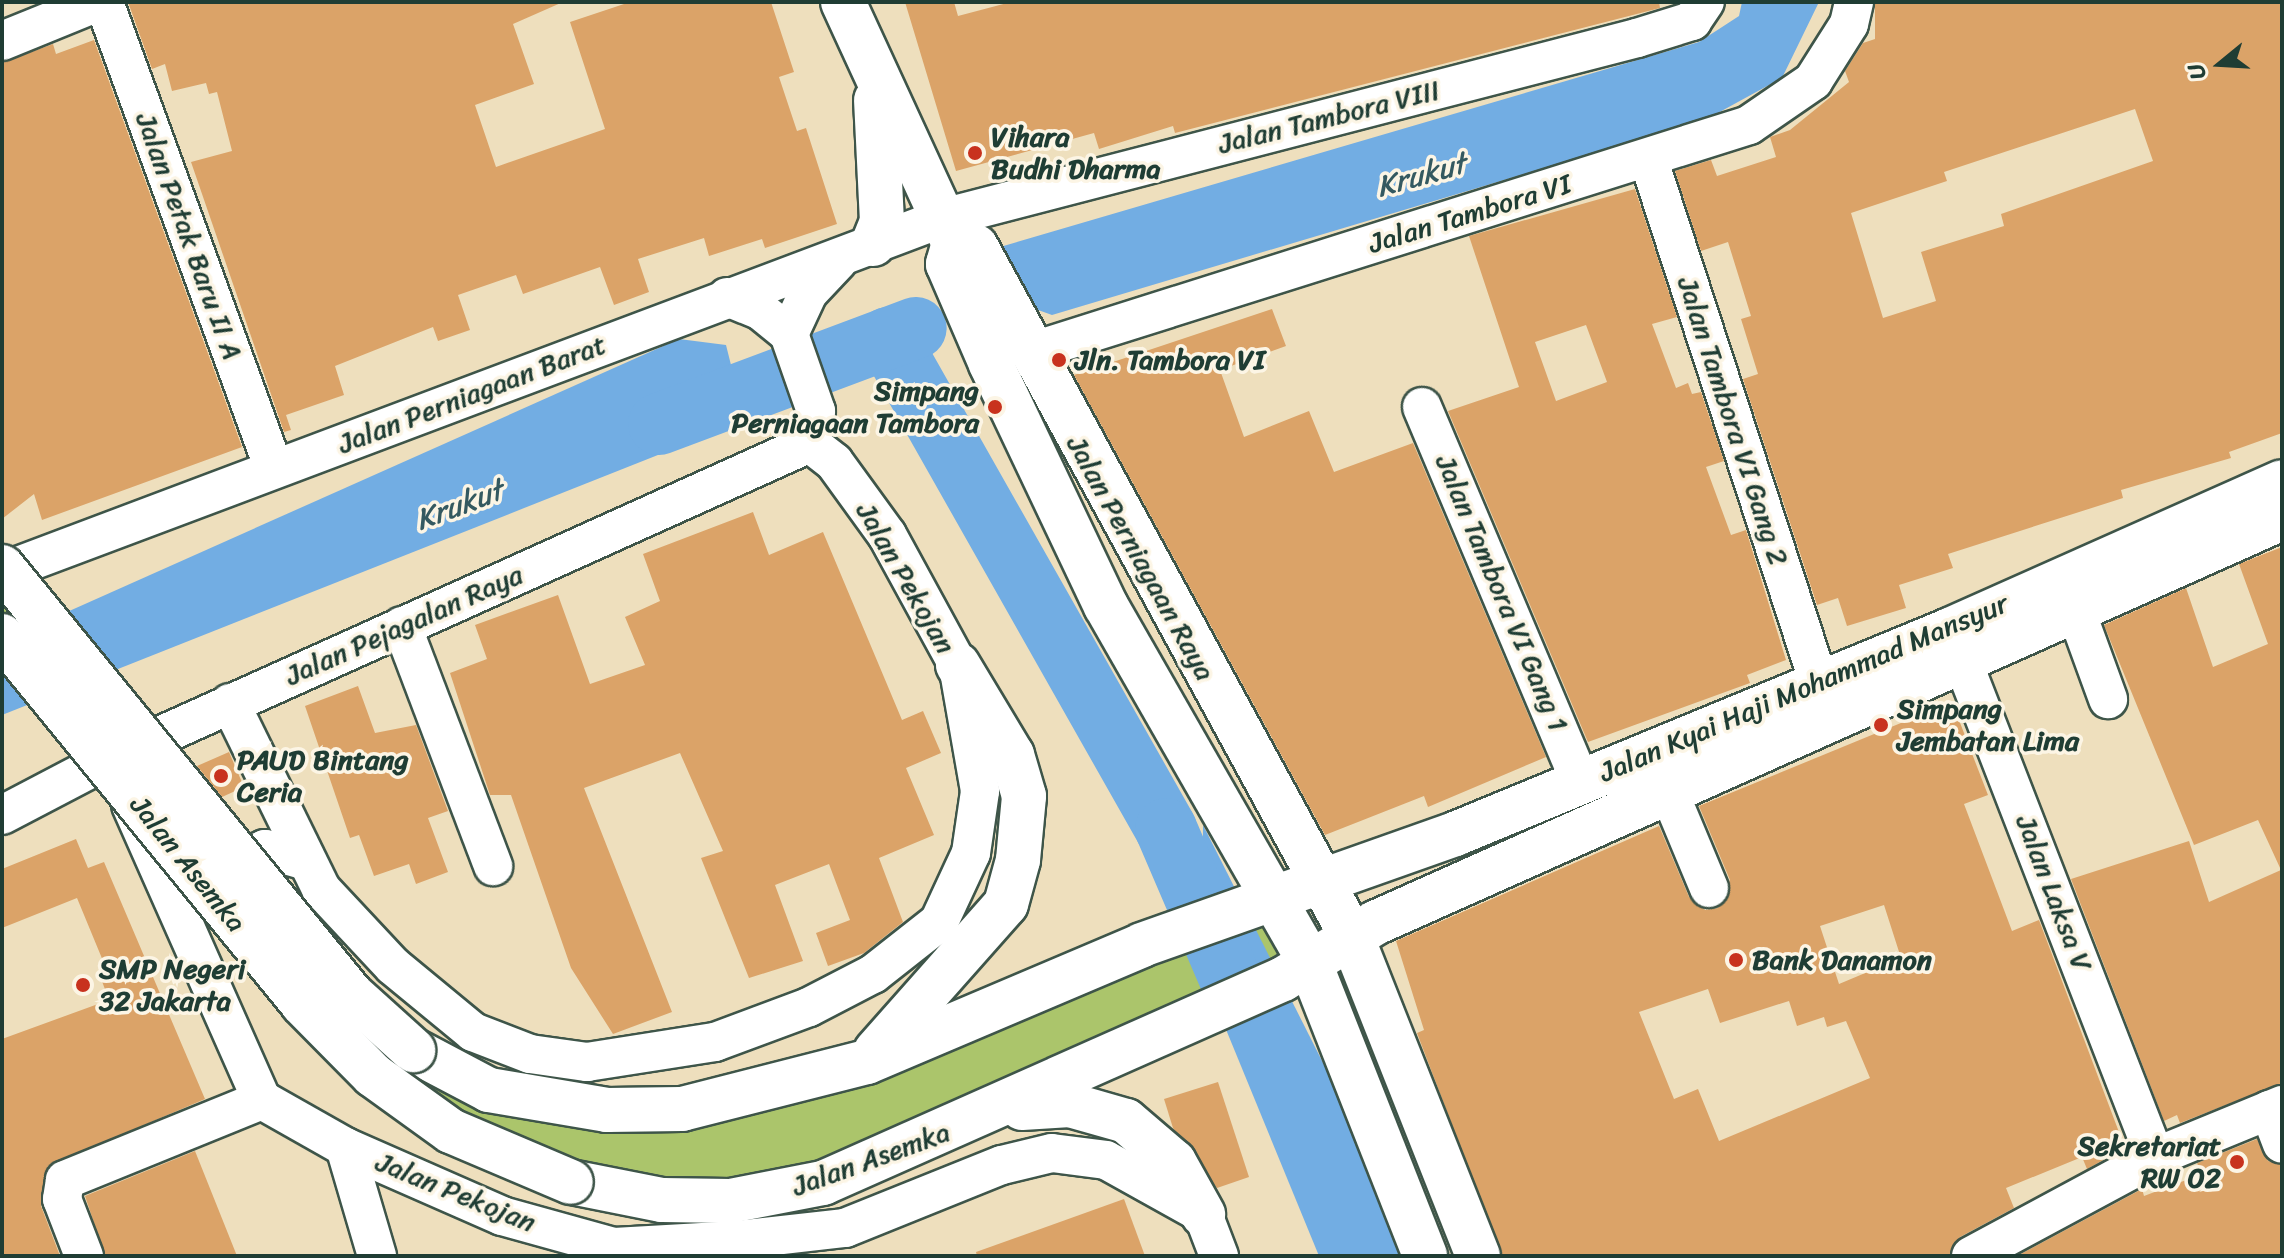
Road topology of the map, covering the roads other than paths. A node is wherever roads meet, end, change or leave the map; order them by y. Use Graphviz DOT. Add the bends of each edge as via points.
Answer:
graph roads {
  1 [pos="101,2"];
  2 [pos="843,2"];
  3 [pos="1705,2"];
  4 [pos="1854,2"];
  5 [pos="2,41"];
  6 [pos="873,74"];
  7 [pos="1648,158"];
  8 [pos="955,243"];
  9 [pos="856,252"];
  10 [pos="727,297"];
  11 [pos="790,338"];
  12 [pos="1016,353"];
  13 [pos="1422,407"];
  14 [pos="813,427"];
  15 [pos="274,469"];
  16 [pos="2282,482"];
  17 [pos="2282,518"];
  18 [pos="7,561"];
  19 [pos="2076,611"];
  20 [pos="402,626"];
  21 [pos="2,636"];
  22 [pos="1957,645"];
  23 [pos="958,665"];
  24 [pos="1819,683"];
  25 [pos="2108,699"];
  26 [pos="230,703"];
  27 [pos="111,758"];
  28 [pos="1580,781"];
  29 [pos="1669,792"];
  30 [pos="2,815"];
  31 [pos="1599,823"];
  32 [pos="306,861"];
  33 [pos="493,866"];
  34 [pos="1322,884"];
  35 [pos="1709,888"];
  36 [pos="1259,902"];
  37 [pos="1351,935"];
  38 [pos="186,936"];
  39 [pos="1296,970"];
  40 [pos="867,1062"];
  41 [pos="262,1100"];
  42 [pos="1004,1109"];
  43 [pos="2278,1120"];
  44 [pos="345,1147"];
  45 [pos="2155,1157"];
  46 [pos="1203,1214"];
  47 [pos="577,1246"];
  48 [pos="84,1256"];
  49 [pos="377,1256"];
  50 [pos="1219,1256"];
  51 [pos="1425,1256"];
  52 [pos="1478,1256"];
  53 [pos="1971,1256"];
  1 -- 5 [label="street, Jalan Petak Baru II A"];
  1 -- 15 [label="street, Jalan Petak Baru II A"];
  2 -- 6 [label="main road, Jalan Perniagaan Raya"];
  3 -- 8 [label="street, Jalan Tambora VIII" via="1692,21"];
  4 -- 7 [label="street, Jalan Tambora VI" via="1849,24 1813,81 1749,125"];
  6 -- 8 [label="main road, Jalan Perniagaan Raya"];
  6 -- 9 [label="main road" via="882,193"];
  7 -- 12 [label="street, Jalan Tambora VI"];
  7 -- 24 [label="street, Jalan Tambora VI Gang 2"];
  8 -- 9 [label="street, Jalan Perniagaan Barat"];
  8 -- 12 [label="main road, Jalan Perniagaan Raya"];
  9 -- 10 [label="street, Jalan Perniagaan Barat"];
  9 -- 11 [label="street" via="808,293"];
  10 -- 11 [label="street" via="761,311"];
  10 -- 15 [label="street, Jalan Perniagaan Barat"];
  11 -- 14 [label="street, Jalan Pekojan"];
  12 -- 34 [label="main road, Jalan Perniagaan Raya"];
  12 -- 36 [label="main road, Jalan Perniagaan Raya" via="1106,606"];
  13 -- 28 [label="street, Jalan Tambora VI Gang 1"];
  14 -- 20 [label="street, Jalan Pejagalan Raya"];
  14 -- 23 [label="street, Jalan Pekojan" via="887,535"];
  15 -- 18 [label="street, Jalan Perniagaan Barat"];
  16 -- 22 [label="main road, Jalan Kyai Haji Mohammad Mansyur"];
  17 -- 19 [label="main road, Jalan Kyai Haji Mohammad Mansyur"];
  18 -- 40 [label="main road, Jalan Asemka, bridge" via="351,994 413,1050 489,1090 607,1110 682,1109"];
  19 -- 22 [label="main road, Jalan Kyai Haji Mohammad Mansyur"];
  19 -- 25 [label="street"];
  20 -- 26 [label="street, Jalan Pejagalan Raya"];
  20 -- 33 [label="street"];
  21 -- 42 [label="main road, Jalan Asemka, bridge" via="330,1033 373,1075 451,1131 525,1166 662,1200 730,1201 823,1183"];
  22 -- 24 [label="main road, Jalan Kyai Haji Mohammad Mansyur"];
  22 -- 29 [label="main road, Jalan Kyai Haji Mohammad Mansyur"];
  22 -- 45 [label="street, Jalan Laksa V"];
  23 -- 32 [label="street, Jalan Pekojan" via="980,791 971,853 939,922 873,974 715,1042 587,1062 530,1054 473,1032 393,966 321,889"];
  23 -- 40 [label="main road" via="1012,755 1024,796 1022,834 1006,904"];
  24 -- 28 [label="main road, Jalan Kyai Haji Mohammad Mansyur"];
  26 -- 27 [label="street, Jalan Pejagalan Raya"];
  26 -- 32 [label="street, Jalan Pekojan"];
  27 -- 30 [label="street, Jalan Pejagalan Raya"];
  27 -- 38 [label="street"];
  28 -- 31 [label="main road"];
  28 -- 34 [label="main road, Jalan Kyai Haji Mohammad Mansyur"];
  29 -- 31 [label="main road, Jalan Kyai Haji Mohammad Mansyur"];
  29 -- 35 [label="street"];
  31 -- 37 [label="main road, Jalan Kyai Haji Mohammad Mansyur"];
  32 -- 38 [label="street" via="265,849 223,862 194,894"];
  34 -- 36 [label="main road, Jalan Kyai Haji Mohammad Mansyur"];
  34 -- 37 [label="main road, Jalan Perniagaan Raya"];
  36 -- 39 [label="main road, Jalan Perniagaan Raya"];
  36 -- 40 [label="main road, Jalan Asemka" via="1142,945"];
  37 -- 39 [label="main road, Jalan Kyai Haji Mohammad Mansyur"];
  37 -- 52 [label="main road, Jalan Perniagaan Raya"];
  38 -- 41 [label="street"];
  39 -- 42 [label="main road, Jalan Asemka"];
  39 -- 51 [label="main road, Jalan Perniagaan Raya"];
  41 -- 44 [label="street, Jalan Pekojan"];
  41 -- 48 [label="street" via="65,1180 62,1199"];
  42 -- 46 [label="main road" via="1070,1105 1126,1121 1174,1162"];
  43 -- 45 [label="street"];
  44 -- 47 [label="street, Jalan Pekojan"];
  44 -- 49 [label="street"];
  45 -- 53 [label="street"];
  46 -- 47 [label="street, Jalan Pekojan" via="1106,1160 1052,1153 1002,1165 845,1228 659,1246"];
  46 -- 50 [label="street"];
}
